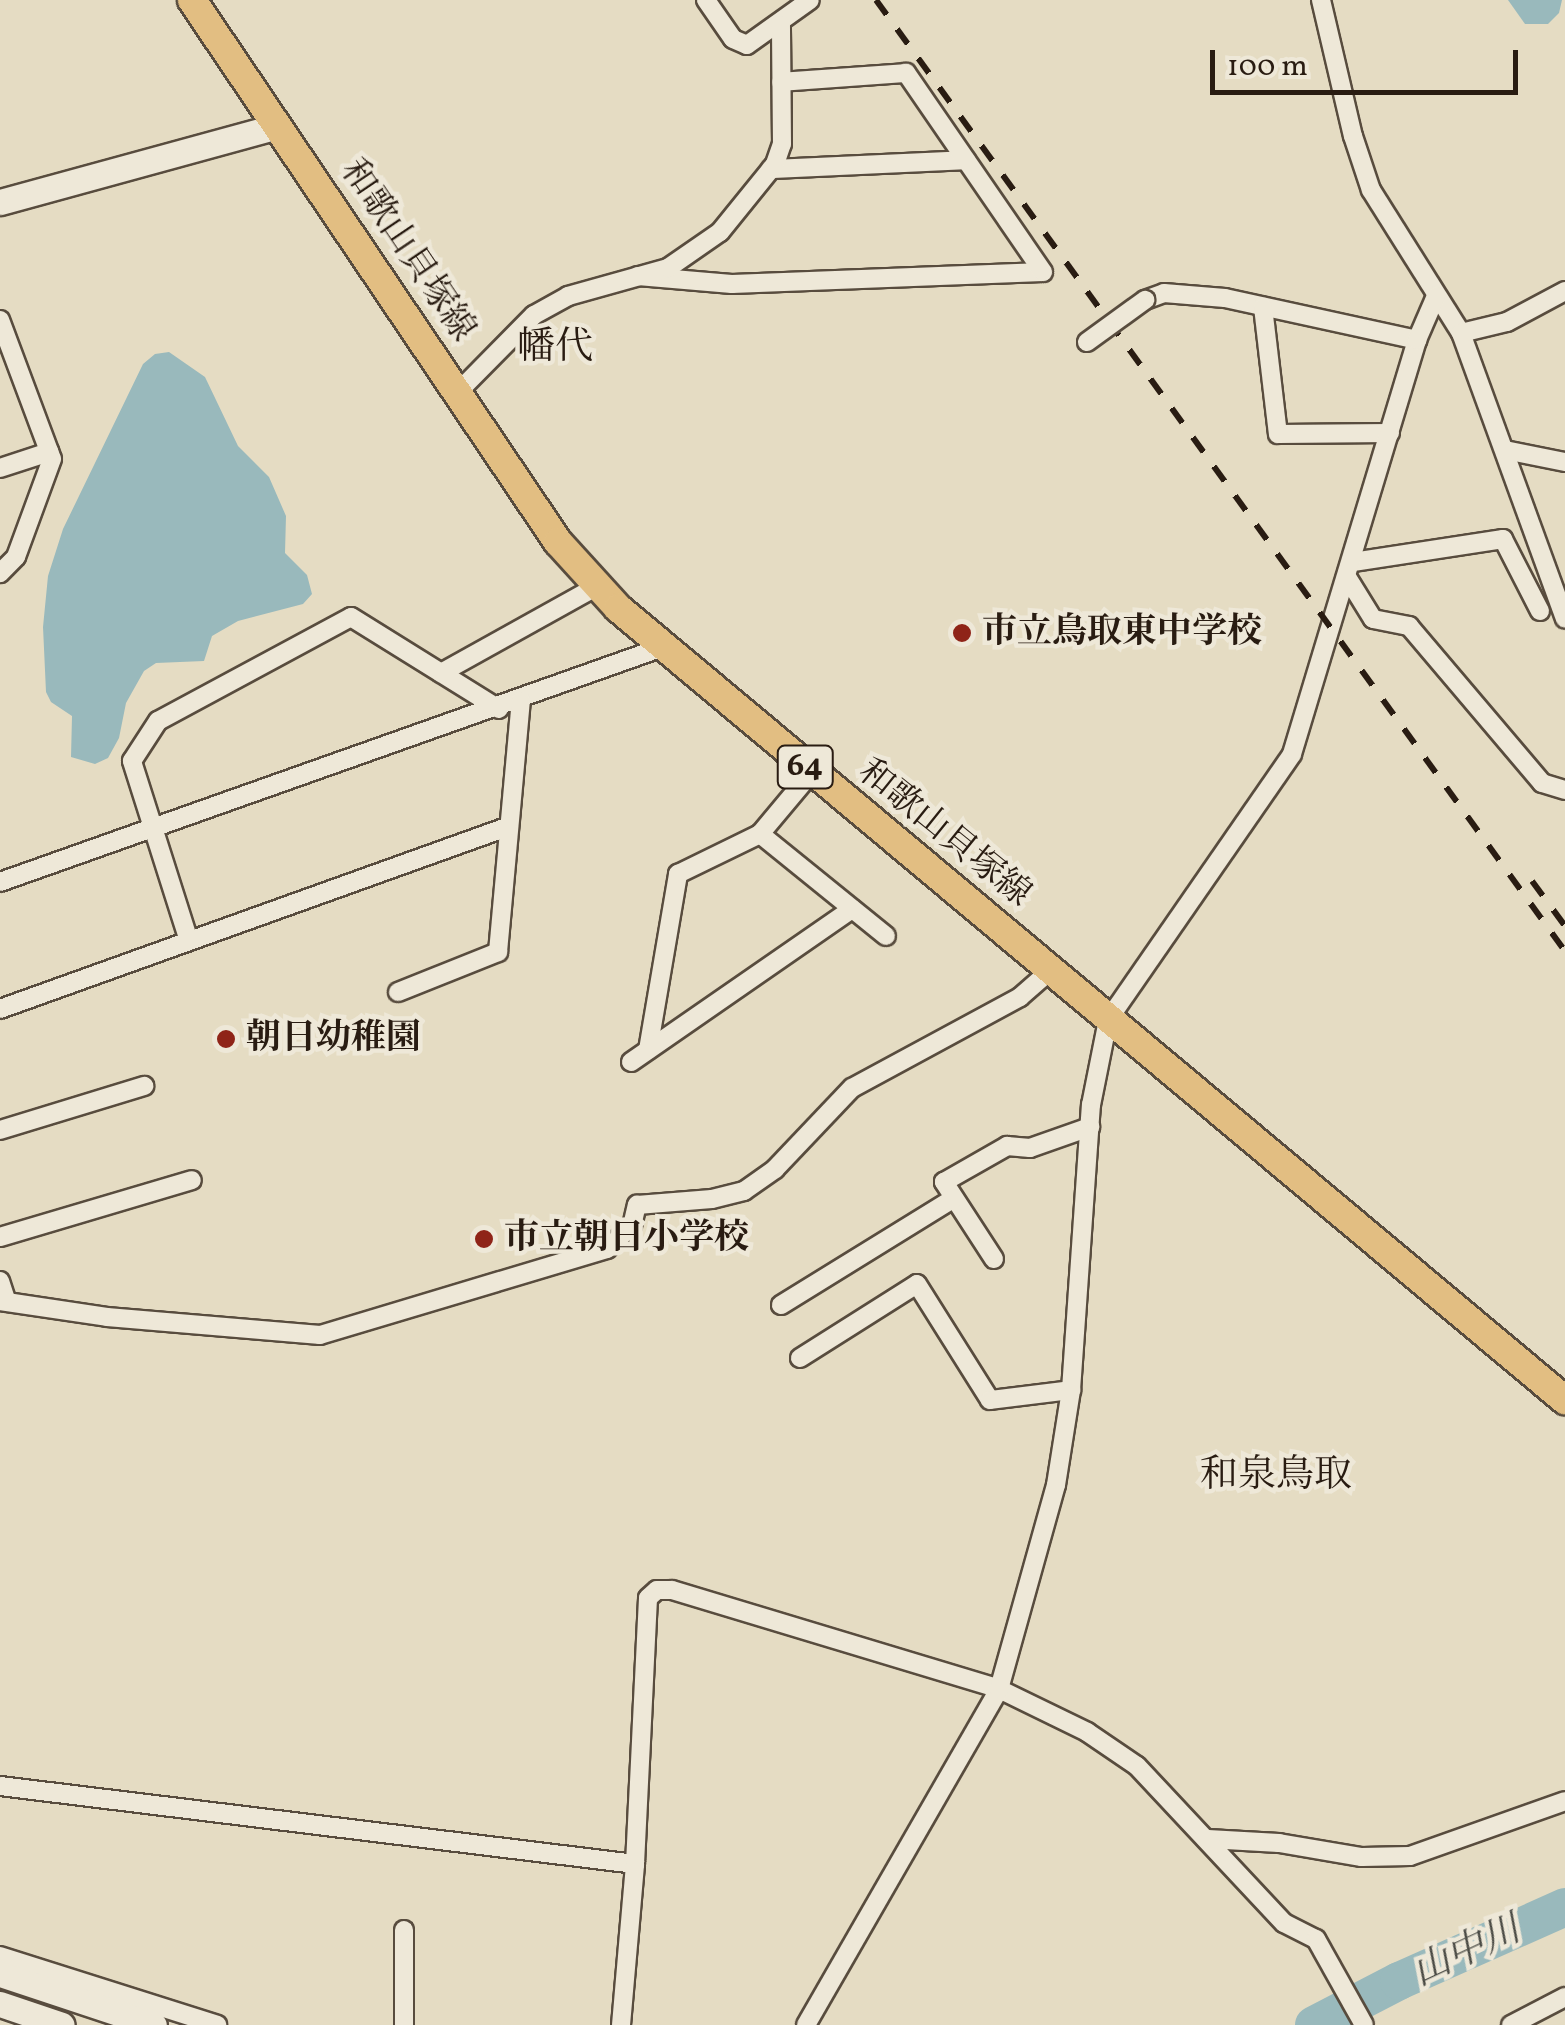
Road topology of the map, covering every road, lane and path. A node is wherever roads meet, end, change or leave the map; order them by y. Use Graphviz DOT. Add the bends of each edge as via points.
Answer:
graph roads {
  1 [pos="192,0"];
  2 [pos="706,0"];
  3 [pos="810,0"];
  4 [pos="1320,0"];
  5 [pos="781,25"];
  6 [pos="781,82"];
  7 [pos="277,126"];
  8 [pos="966,160"];
  9 [pos="770,169"];
  10 [pos="0,202"];
  11 [pos="638,276"];
  12 [pos="1565,290"];
  13 [pos="1436,296"];
  14 [pos="1262,306"];
  15 [pos="0,320"];
  16 [pos="1461,333"];
  17 [pos="1417,340"];
  18 [pos="1087,342"];
  19 [pos="7,358"];
  20 [pos="458,392"];
  21 [pos="1390,433"];
  22 [pos="1505,450"];
  23 [pos="49,452"];
  24 [pos="1565,462"];
  25 [pos="0,468"];
  26 [pos="1350,570"];
  27 [pos="0,573"];
  28 [pos="596,586"];
  29 [pos="1560,595"];
  30 [pos="1540,610"];
  31 [pos="1565,619"];
  32 [pos="663,648"];
  33 [pos="441,673"];
  34 [pos="521,701"];
  35 [pos="499,709"];
  36 [pos="811,773"];
  37 [pos="1565,790"];
  38 [pos="507,827"];
  39 [pos="154,828"];
  40 [pos="760,834"];
  41 [pos="0,882"];
  42 [pos="852,909"];
  43 [pos="886,936"];
  44 [pos="189,941"];
  45 [pos="1052,970"];
  46 [pos="398,992"];
  47 [pos="0,1009"];
  48 [pos="1108,1020"];
  49 [pos="648,1050"];
  50 [pos="632,1062"];
  51 [pos="144,1086"];
  52 [pos="1090,1126"];
  53 [pos="0,1130"];
  54 [pos="192,1180"];
  55 [pos="954,1198"];
  56 [pos="0,1238"];
  57 [pos="994,1259"];
  58 [pos="0,1281"];
  59 [pos="3,1300"];
  60 [pos="782,1305"];
  61 [pos="800,1358"];
  62 [pos="1070,1390"];
  63 [pos="1565,1400"];
  64 [pos="1000,1689"];
  65 [pos="0,1786"];
  66 [pos="1565,1801"];
  67 [pos="1208,1840"];
  68 [pos="635,1864"];
  69 [pos="404,1930"];
  70 [pos="0,1956"];
  71 [pos="0,1974"];
  72 [pos="1565,1997"];
  73 [pos="0,2004"];
  74 [pos="62,2025"];
  75 [pos="154,2025"];
  76 [pos="217,2025"];
  77 [pos="404,2025"];
  78 [pos="620,2025"];
  79 [pos="806,2025"];
  80 [pos="1364,2025"];
  81 [pos="1511,2025"];
  1 -- 7 [label="main road, 和歌山貝塚線 / 64"];
  2 -- 5 [label="street" via="733,39 748,45"];
  3 -- 5 [label="street"];
  4 -- 13 [label="street" via="1371,190"];
  5 -- 6 [label="street"];
  6 -- 8 [label="street" via="906,73"];
  6 -- 9 [label="street" via="782,144"];
  7 -- 10 [label="street"];
  7 -- 20 [label="main road, 和歌山貝塚線 / 64"];
  8 -- 9 [label="street"];
  8 -- 11 [label="street" via="1043,272 732,284"];
  9 -- 11 [label="street" via="720,232 668,268"];
  11 -- 20 [label="street" via="568,296 534,314"];
  12 -- 16 [label="street" via="1507,322"];
  13 -- 16 [label="street"];
  13 -- 17 [label="street"];
  14 -- 17 [label="street"];
  14 -- 18 [label="street, bridge" via="1164,294"];
  14 -- 21 [label="street" via="1278,434"];
  15 -- 19 [label="street"];
  16 -- 22 [label="street"];
  17 -- 21 [label="street"];
  19 -- 23 [label="street"];
  20 -- 28 [label="main road, 和歌山貝塚線 / 64" via="558,542"];
  21 -- 26 [label="street"];
  22 -- 24 [label="street"];
  22 -- 29 [label="street"];
  23 -- 25 [label="street"];
  23 -- 27 [label="street" via="16,557"];
  26 -- 30 [label="street" via="1503,540"];
  26 -- 37 [label="street" via="1373,620 1409,626 1542,783"];
  26 -- 48 [label="street" via="1292,754"];
  28 -- 32 [label="main road, 和歌山貝塚線 / 64"];
  28 -- 33 [label="street"];
  29 -- 31 [label="street"];
  32 -- 34 [label="street"];
  32 -- 36 [label="main road, 和歌山貝塚線 / 64"];
  33 -- 35 [label="street"];
  33 -- 39 [label="street" via="351,616 158,721 132,760"];
  34 -- 35 [label="street"];
  34 -- 38 [label="street"];
  35 -- 39 [label="street"];
  36 -- 40 [label="street"];
  36 -- 45 [label="main road, 和歌山貝塚線 / 64"];
  38 -- 44 [label="street"];
  38 -- 46 [label="street" via="498,952"];
  39 -- 41 [label="street"];
  39 -- 44 [label="street"];
  40 -- 42 [label="street"];
  40 -- 49 [label="street" via="678,874"];
  42 -- 43 [label="street"];
  42 -- 49 [label="street"];
  44 -- 47 [label="street"];
  45 -- 48 [label="main road, 和歌山貝塚線 / 64"];
  45 -- 59 [label="street" via="1020,997 852,1088 775,1170 744,1191 637,1204 632,1226 608,1249 320,1334"];
  48 -- 52 [label="street"];
  48 -- 63 [label="main road, 和歌山貝塚線 / 64"];
  49 -- 50 [label="street"];
  51 -- 53 [label="street"];
  52 -- 55 [label="street" via="1030,1148 1007,1146 944,1182"];
  52 -- 62 [label="street"];
  54 -- 56 [label="street"];
  55 -- 57 [label="street"];
  55 -- 60 [label="street"];
  58 -- 59 [label="street"];
  61 -- 62 [label="street" via="916,1284 990,1400"];
  62 -- 64 [label="street" via="1056,1485"];
  64 -- 67 [label="street" via="1087,1732 1137,1766"];
  64 -- 68 [label="street" via="658,1590 648,1598"];
  64 -- 79 [label="street"];
  65 -- 68 [label="street"];
  66 -- 67 [label="street" via="1410,1856 1362,1858 1280,1843"];
  67 -- 80 [label="street" via="1284,1923 1316,1939"];
  68 -- 78 [label="street"];
  69 -- 77 [label="street"];
  70 -- 76 [label="street"];
  71 -- 75 [label="street"];
  72 -- 81 [label="street"];
  73 -- 74 [label="street"];
}
